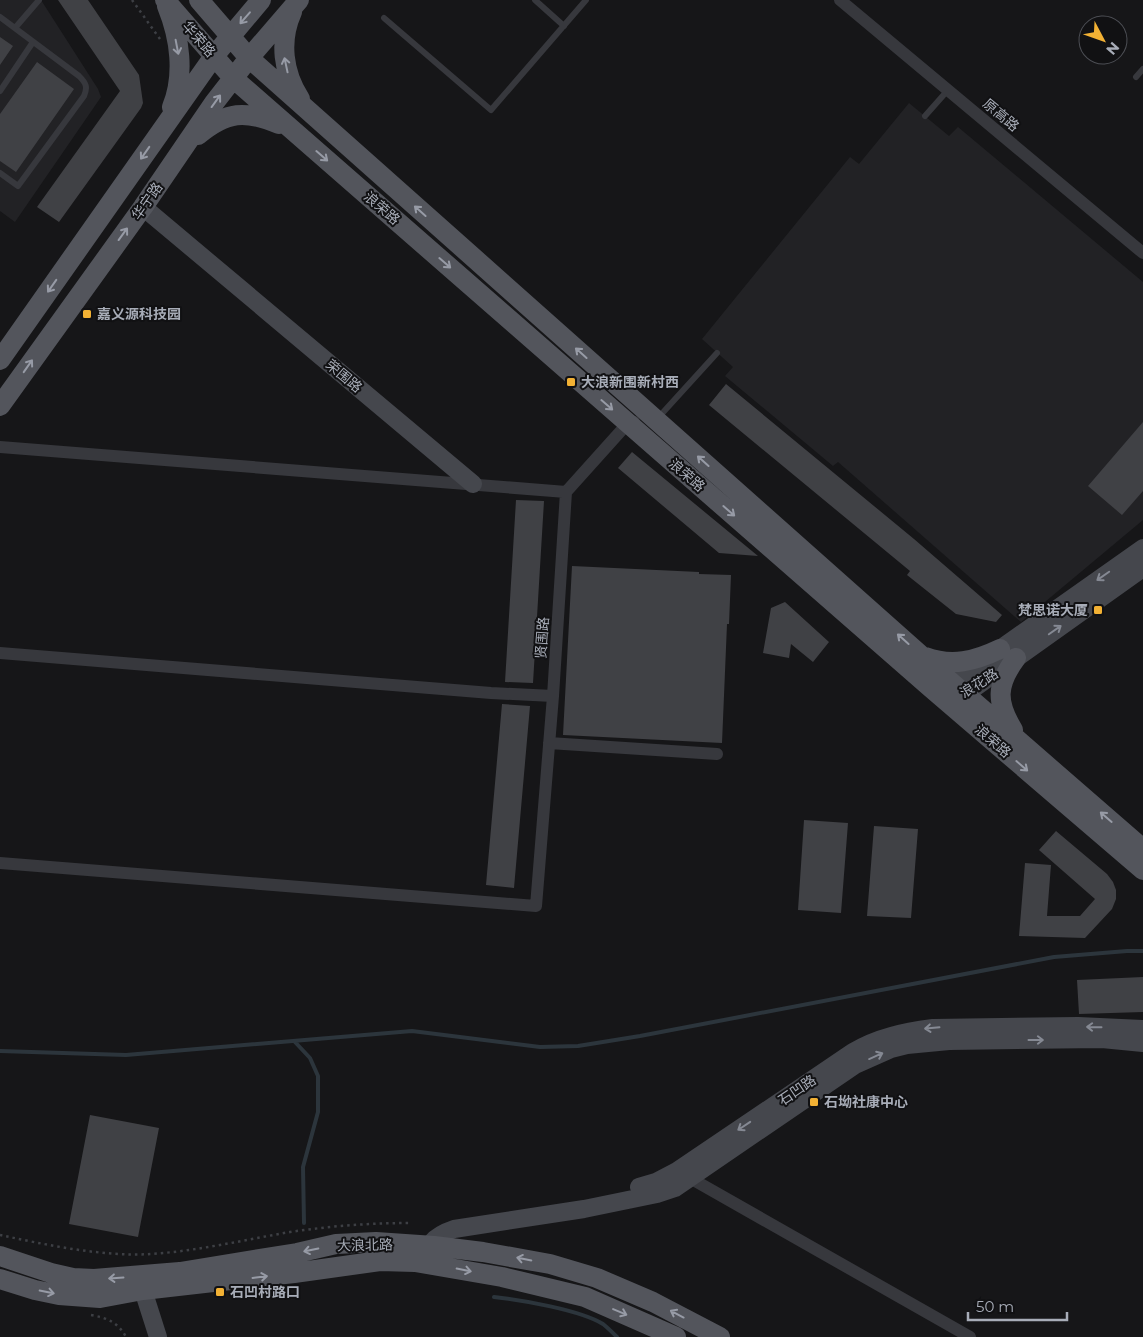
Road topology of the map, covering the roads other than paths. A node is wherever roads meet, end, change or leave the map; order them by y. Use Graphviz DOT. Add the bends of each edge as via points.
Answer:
graph roads {
  1 [pos="39,0"];
  2 [pos="164,0"];
  3 [pos="200,0"];
  4 [pos="261,0"];
  5 [pos="535,0"];
  6 [pos="586,0"];
  7 [pos="840,0"];
  8 [pos="298,1"];
  9 [pos="0,17"];
  10 [pos="384,18"];
  11 [pos="564,26"];
  12 [pos="15,28"];
  13 [pos="230,37"];
  14 [pos="33,42"];
  15 [pos="214,56"];
  16 [pos="249,58"];
  17 [pos="1143,69"];
  18 [pos="1136,77"];
  19 [pos="233,78"];
  20 [pos="948,90"];
  21 [pos="0,91"];
  22 [pos="306,109"];
  23 [pos="925,116"];
  24 [pos="165,125"];
  25 [pos="297,134"];
  26 [pos="188,142"];
  27 [pos="0,172"];
  28 [pos="143,207"];
  29 [pos="1143,253"];
  30 [pos="717,352"];
  31 [pos="0,360"];
  32 [pos="0,406"];
  33 [pos="656,420"];
  34 [pos="628,423"];
  35 [pos="0,447"];
  36 [pos="472,484"];
  37 [pos="566,492"];
  38 [pos="1143,548"];
  39 [pos="1143,568"];
  40 [pos="0,653"];
  41 [pos="1008,654"];
  42 [pos="921,655"];
  43 [pos="954,692"];
  44 [pos="553,696"];
  45 [pos="1021,742"];
  46 [pos="549,743"];
  47 [pos="717,754"];
  48 [pos="1143,849"];
  49 [pos="0,863"];
  50 [pos="1143,870"];
  51 [pos="1143,1029"];
  52 [pos="1143,1043"];
  53 [pos="683,1175"];
  54 [pos="434,1246"];
  55 [pos="0,1256"];
  56 [pos="0,1279"];
  57 [pos="143,1283"];
  58 [pos="158,1337"];
  59 [pos="676,1337"];
  60 [pos="720,1337"];
  61 [pos="970,1337"];
  1 -- 12 [label="lane"];
  2 -- 15 [label="main road, 华荣路"];
  2 -- 24 [label="main road, one-way" via="171,16 180,72 175,101"];
  3 -- 13 [label="main road, 华荣路"];
  4 -- 13 [label="main road, 华宁路, one-way"];
  5 -- 11 [label="lane"];
  6 -- 11 [label="lane"];
  7 -- 20 [label="street, 原高路"];
  8 -- 16 [label="main road, 华宁路"];
  22 -- 8 [label="main road, one-way" via="290,79 284,57 290,18"];
  9 -- 12 [label="lane"];
  10 -- 11 [label="lane" via="491,110"];
  12 -- 14 [label="lane"];
  13 -- 15 [label="main road, 华宁路"];
  13 -- 16 [label="main road, 华荣路"];
  14 -- 21 [label="lane"];
  14 -- 27 [label="lane" via="79,76 87,90 18,186"];
  15 -- 19 [label="main road, 华荣路"];
  15 -- 24 [label="main road, 华宁路"];
  16 -- 19 [label="main road, 华宁路"];
  16 -- 22 [label="main road, 浪荣路"];
  17 -- 18 [label="lane"];
  19 -- 25 [label="main road, 浪荣路"];
  26 -- 19 [label="main road, 华宁路, one-way"];
  20 -- 23 [label="lane"];
  20 -- 29 [label="street, 原高路"];
  33 -- 22 [label="main road, 浪荣路, one-way"];
  24 -- 31 [label="main road, 华宁路, one-way"];
  25 -- 26 [label="main road" via="272,121 244,114 218,121"];
  25 -- 34 [label="main road, 浪荣路, one-way"];
  26 -- 28 [label="main road, 华宁路"];
  32 -- 28 [label="main road, 华宁路, one-way"];
  28 -- 36 [label="main road, 荣围路"];
  30 -- 33 [label="lane"];
  33 -- 34 [label="street"];
  42 -- 33 [label="main road, 浪荣路, one-way"];
  34 -- 37 [label="street"];
  34 -- 43 [label="main road, 浪荣路, one-way"];
  35 -- 36 [label="street"];
  36 -- 37 [label="street"];
  37 -- 44 [label="street, 贤围路"];
  38 -- 41 [label="main road, 浪花路, one-way"];
  41 -- 39 [label="main road, 浪花路, one-way"];
  40 -- 44 [label="street" via="481,693"];
  41 -- 42 [label="main road" via="952,663 938,662"];
  41 -- 43 [label="main road, 浪花路"];
  41 -- 45 [label="main road" via="1000,692 1003,711"];
  42 -- 43 [label="main road, 浪荣路"];
  43 -- 45 [label="main road, 浪荣路"];
  43 -- 50 [label="main road, 浪荣路, one-way"];
  44 -- 46 [label="street, 贤围路"];
  48 -- 45 [label="main road, 浪荣路, one-way"];
  46 -- 47 [label="street"];
  46 -- 49 [label="street, 贤围路" via="536,906"];
  51 -- 53 [label="main road, 石凹路, one-way" via="1078,1026 933,1028 878,1039 852,1052"];
  53 -- 52 [label="main road, 石凹路, one-way" via="855,1065 891,1049 949,1040 1102,1039"];
  53 -- 54 [label="main road, 石凹路" via="674,1188 584,1209 443,1233 432,1242"];
  53 -- 61 [label="street"];
  54 -- 57 [label="main road, 大浪北路, one-way" via="376,1242 336,1244 180,1272"];
  60 -- 54 [label="main road, 大浪北路, one-way" via="653,1302 597,1278 541,1262"];
  57 -- 55 [label="main road, 大浪北路, one-way" via="112,1278 73,1278"];
  56 -- 57 [label="main road, 大浪北路, one-way" via="35,1290 100,1298"];
  57 -- 58 [label="main road"];
  57 -- 59 [label="main road, 大浪北路, one-way" via="294,1273 380,1261 416,1262 585,1297"];
}
